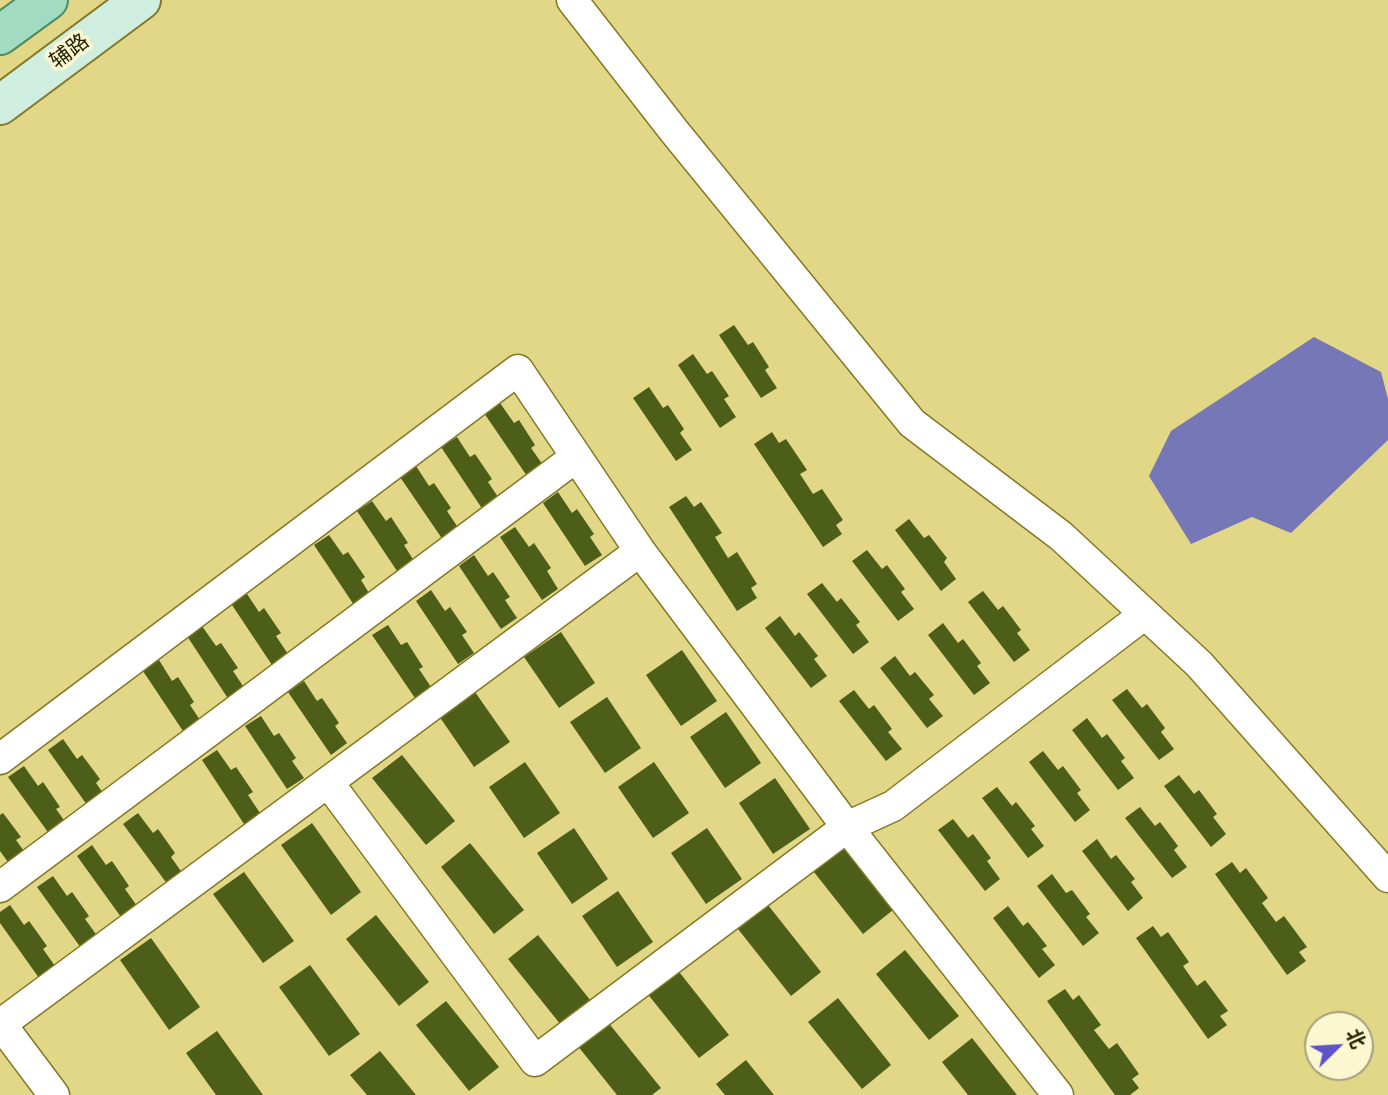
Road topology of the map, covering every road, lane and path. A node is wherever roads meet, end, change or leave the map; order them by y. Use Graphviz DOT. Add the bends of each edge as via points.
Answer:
graph roads {
  1 [pos="48,0"];
  2 [pos="141,0"];
  3 [pos="572,0"];
  4 [pos="0,35"];
  5 [pos="0,105"];
  6 [pos="576,457"];
  7 [pos="640,551"];
  8 [pos="1145,614"];
  9 [pos="0,759"];
  10 [pos="328,782"];
  11 [pos="847,827"];
  12 [pos="1388,877"];
  13 [pos="0,887"];
  14 [pos="0,1024"];
  15 [pos="54,1095"];
  16 [pos="1059,1095"];
  1 -- 4 [label="main road"];
  2 -- 5 [label="street, 辅路"];
  3 -- 8 [label="street" via="912,423 1060,536"];
  6 -- 7 [label="street"];
  6 -- 9 [label="street" via="518,370"];
  6 -- 13 [label="street"];
  7 -- 10 [label="street"];
  7 -- 11 [label="street"];
  8 -- 11 [label="street" via="892,806"];
  8 -- 12 [label="street" via="1199,664"];
  10 -- 11 [label="street" via="535,1061"];
  10 -- 14 [label="street"];
  11 -- 16 [label="street"];
  14 -- 15 [label="street"];
}
